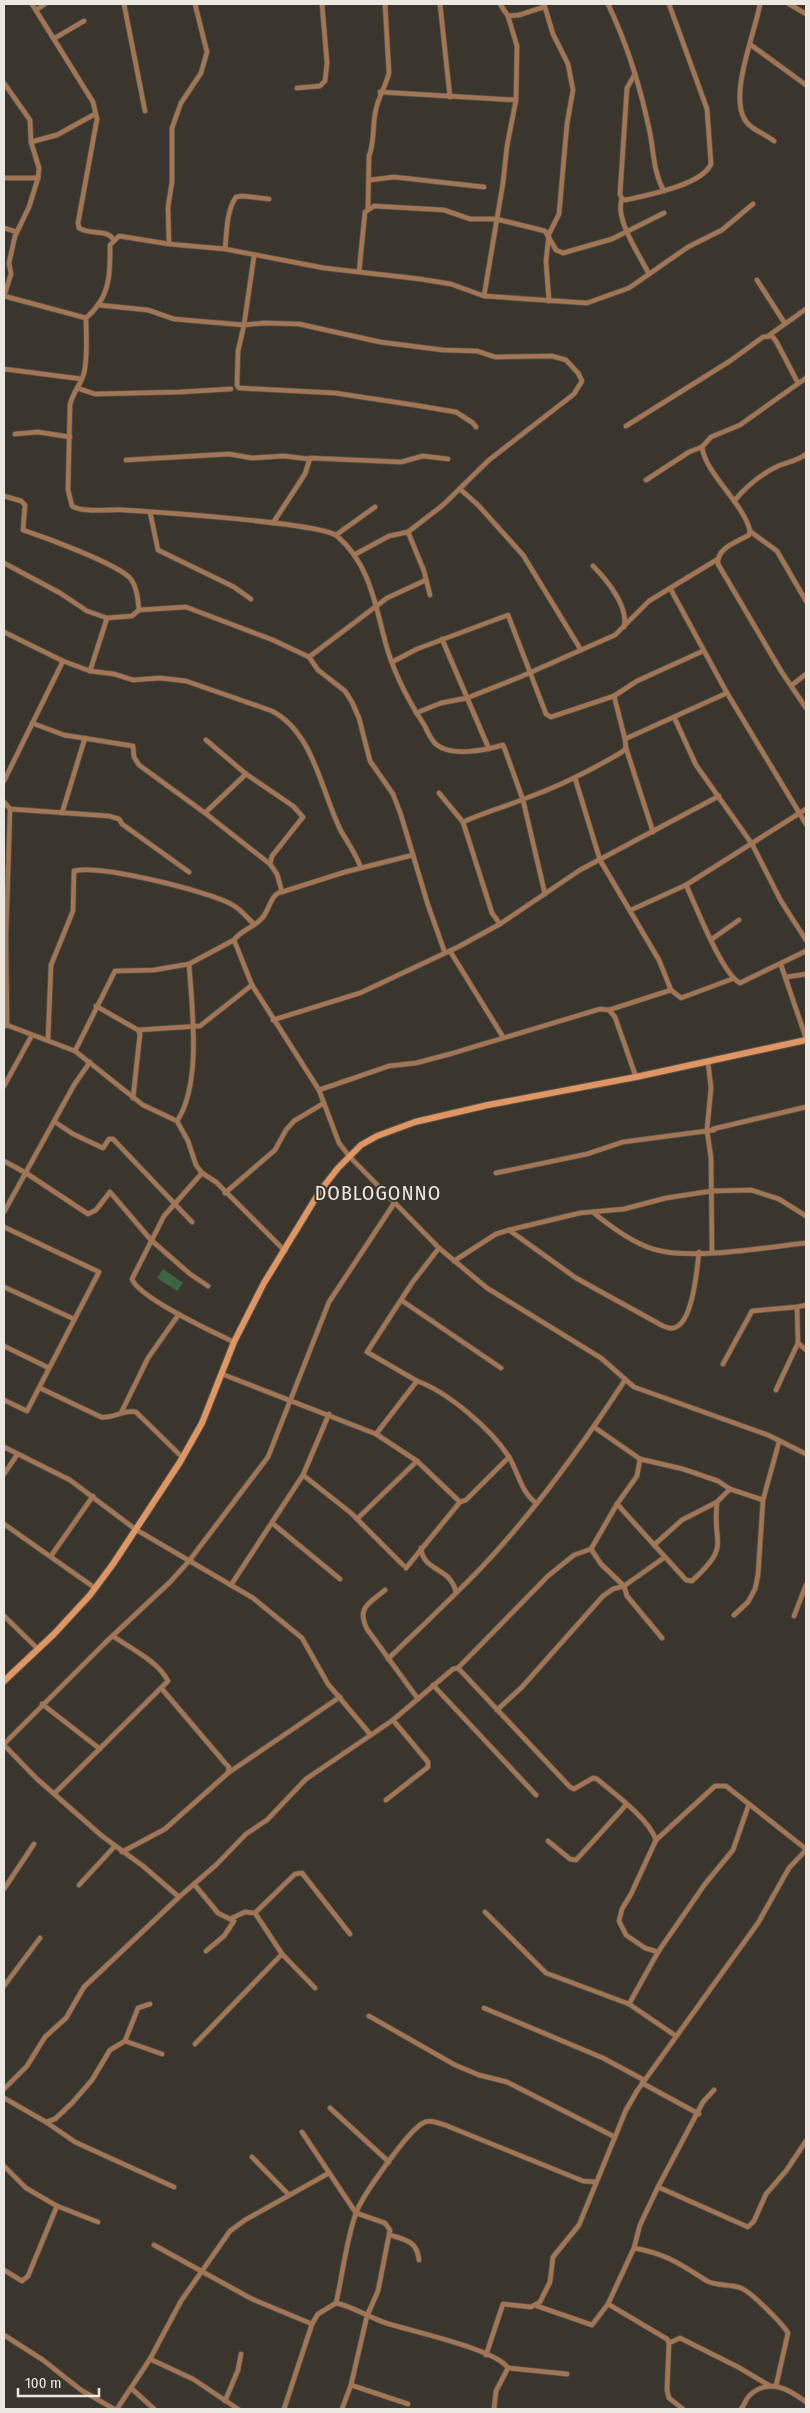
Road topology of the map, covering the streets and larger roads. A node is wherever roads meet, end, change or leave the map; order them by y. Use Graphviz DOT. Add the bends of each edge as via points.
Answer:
graph roads {
  1 [pos="32,4"];
  2 [pos="45,4"];
  3 [pos="124,4"];
  4 [pos="195,4"];
  5 [pos="322,4"];
  6 [pos="385,4"];
  7 [pos="440,4"];
  8 [pos="500,4"];
  9 [pos="608,4"];
  10 [pos="669,4"];
  11 [pos="760,4"];
  12 [pos="789,4"];
  13 [pos="544,6"];
  14 [pos="36,10"];
  15 [pos="806,14"];
  16 [pos="508,16"];
  17 [pos="84,21"];
  18 [pos="55,38"];
  19 [pos="751,45"];
  20 [pos="635,74"];
  21 [pos="4,83"];
  22 [pos="806,85"];
  23 [pos="297,88"];
  24 [pos="380,92"];
  25 [pos="450,97"];
  26 [pos="516,100"];
  27 [pos="144,111"];
  28 [pos="95,114"];
  29 [pos="774,141"];
  30 [pos="31,142"];
  31 [pos="4,178"];
  32 [pos="38,178"];
  33 [pos="370,180"];
  34 [pos="484,187"];
  35 [pos="664,191"];
  36 [pos="269,199"];
  37 [pos="622,199"];
  38 [pos="753,204"];
  39 [pos="368,208"];
  40 [pos="664,213"];
  41 [pos="496,218"];
  42 [pos="4,228"];
  43 [pos="627,231"];
  44 [pos="17,232"];
  45 [pos="549,234"];
  46 [pos="114,240"];
  47 [pos="169,244"];
  48 [pos="225,249"];
  49 [pos="254,256"];
  50 [pos="359,272"];
  51 [pos="649,274"];
  52 [pos="757,280"];
  53 [pos="4,296"];
  54 [pos="484,296"];
  55 [pos="549,301"];
  56 [pos="98,305"];
  57 [pos="806,309"];
  58 [pos="86,318"];
  59 [pos="784,322"];
  60 [pos="244,324"];
  61 [pos="768,336"];
  62 [pos="4,369"];
  63 [pos="806,378"];
  64 [pos="82,379"];
  65 [pos="798,383"];
  66 [pos="77,388"];
  67 [pos="232,389"];
  68 [pos="626,426"];
  69 [pos="476,427"];
  70 [pos="15,434"];
  71 [pos="70,437"];
  72 [pos="702,447"];
  73 [pos="806,454"];
  74 [pos="309,459"];
  75 [pos="448,459"];
  76 [pos="126,460"];
  77 [pos="646,480"];
  78 [pos="460,489"];
  79 [pos="4,496"];
  80 [pos="734,501"];
  81 [pos="375,507"];
  82 [pos="150,512"];
  83 [pos="273,523"];
  84 [pos="408,532"];
  85 [pos="751,532"];
  86 [pos="336,535"];
  87 [pos="354,555"];
  88 [pos="718,560"];
  89 [pos="4,563"];
  90 [pos="594,566"];
  91 [pos="426,580"];
  92 [pos="670,588"];
  93 [pos="430,595"];
  94 [pos="251,599"];
  95 [pos="806,601"];
  96 [pos="377,604"];
  97 [pos="139,610"];
  98 [pos="107,618"];
  99 [pos="624,628"];
  100 [pos="4,634"];
  101 [pos="442,639"];
  102 [pos="581,650"];
  103 [pos="703,651"];
  104 [pos="309,657"];
  105 [pos="63,661"];
  106 [pos="392,662"];
  107 [pos="90,671"];
  108 [pos="532,671"];
  109 [pos="806,674"];
  110 [pos="792,685"];
  111 [pos="727,693"];
  112 [pos="614,696"];
  113 [pos="467,698"];
  114 [pos="806,708"];
  115 [pos="416,713"];
  116 [pos="674,717"];
  117 [pos="32,723"];
  118 [pos="85,738"];
  119 [pos="625,739"];
  120 [pos="206,740"];
  121 [pos="626,748"];
  122 [pos="489,749"];
  123 [pos="246,774"];
  124 [pos="575,778"];
  125 [pos="4,780"];
  126 [pos="439,793"];
  127 [pos="719,796"];
  128 [pos="523,800"];
  129 [pos="4,802"];
  130 [pos="10,809"];
  131 [pos="806,810"];
  132 [pos="205,812"];
  133 [pos="62,813"];
  134 [pos="801,813"];
  135 [pos="463,822"];
  136 [pos="806,824"];
  137 [pos="653,832"];
  138 [pos="752,844"];
  139 [pos="413,855"];
  140 [pos="600,860"];
  141 [pos="270,864"];
  142 [pos="361,868"];
  143 [pos="189,872"];
  144 [pos="686,885"];
  145 [pos="282,892"];
  146 [pos="545,894"];
  147 [pos="5,897"];
  148 [pos="631,910"];
  149 [pos="739,920"];
  150 [pos="254,924"];
  151 [pos="500,924"];
  152 [pos="712,939"];
  153 [pos="234,940"];
  154 [pos="806,940"];
  155 [pos="806,951"];
  156 [pos="448,952"];
  157 [pos="189,964"];
  158 [pos="781,965"];
  159 [pos="806,974"];
  160 [pos="786,978"];
  161 [pos="732,979"];
  162 [pos="252,985"];
  163 [pos="671,990"];
  164 [pos="96,1006"];
  165 [pos="609,1010"];
  166 [pos="273,1020"];
  167 [pos="5,1025"];
  168 [pos="192,1026"];
  169 [pos="138,1030"];
  170 [pos="32,1035"];
  171 [pos="503,1037"];
  172 [pos="48,1039"];
  173 [pos="806,1039"];
  174 [pos="75,1051"];
  175 [pos="90,1062"];
  176 [pos="708,1062"];
  177 [pos="636,1078"];
  178 [pos="4,1086"];
  179 [pos="319,1090"];
  180 [pos="133,1098"];
  181 [pos="324,1103"];
  182 [pos="806,1107"];
  183 [pos="177,1121"];
  184 [pos="55,1122"];
  185 [pos="714,1130"];
  186 [pos="707,1131"];
  187 [pos="349,1156"];
  188 [pos="4,1161"];
  189 [pos="496,1172"];
  190 [pos="26,1173"];
  191 [pos="202,1173"];
  192 [pos="712,1191"];
  193 [pos="226,1193"];
  194 [pos="395,1202"];
  195 [pos="173,1204"];
  196 [pos="4,1212"];
  197 [pos="594,1212"];
  198 [pos="806,1216"];
  199 [pos="192,1222"];
  200 [pos="4,1227"];
  201 [pos="509,1230"];
  202 [pos="151,1240"];
  203 [pos="806,1243"];
  204 [pos="439,1248"];
  205 [pos="285,1251"];
  206 [pos="700,1252"];
  207 [pos="712,1253"];
  208 [pos="454,1261"];
  209 [pos="208,1286"];
  210 [pos="4,1287"];
  211 [pos="401,1300"];
  212 [pos="806,1305"];
  213 [pos="797,1307"];
  214 [pos="179,1314"];
  215 [pos="74,1319"];
  216 [pos="234,1342"];
  217 [pos="798,1342"];
  218 [pos="4,1346"];
  219 [pos="806,1350"];
  220 [pos="723,1364"];
  221 [pos="49,1368"];
  222 [pos="501,1368"];
  223 [pos="222,1374"];
  224 [pos="625,1380"];
  225 [pos="417,1382"];
  226 [pos="40,1388"];
  227 [pos="776,1390"];
  228 [pos="4,1400"];
  229 [pos="291,1400"];
  230 [pos="121,1413"];
  231 [pos="329,1414"];
  232 [pos="594,1427"];
  233 [pos="376,1434"];
  234 [pos="779,1442"];
  235 [pos="4,1447"];
  236 [pos="806,1454"];
  237 [pos="17,1455"];
  238 [pos="509,1457"];
  239 [pos="183,1458"];
  240 [pos="640,1459"];
  241 [pos="417,1461"];
  242 [pos="4,1474"];
  243 [pos="303,1475"];
  244 [pos="730,1489"];
  245 [pos="93,1496"];
  246 [pos="763,1500"];
  247 [pos="460,1502"];
  248 [pos="717,1502"];
  249 [pos="536,1503"];
  250 [pos="617,1504"];
  251 [pos="357,1519"];
  252 [pos="272,1523"];
  253 [pos="4,1524"];
  254 [pos="135,1529"];
  255 [pos="654,1545"];
  256 [pos="421,1548"];
  257 [pos="591,1549"];
  258 [pos="51,1556"];
  259 [pos="665,1558"];
  260 [pos="189,1561"];
  261 [pos="340,1579"];
  262 [pos="231,1585"];
  263 [pos="806,1585"];
  264 [pos="624,1586"];
  265 [pos="95,1588"];
  266 [pos="385,1590"];
  267 [pos="456,1592"];
  268 [pos="734,1615"];
  269 [pos="4,1616"];
  270 [pos="794,1616"];
  271 [pos="113,1636"];
  272 [pos="662,1638"];
  273 [pos="38,1649"];
  274 [pos="388,1658"];
  275 [pos="458,1668"];
  276 [pos="4,1681"];
  277 [pos="433,1685"];
  278 [pos="162,1689"];
  279 [pos="340,1697"];
  280 [pos="418,1699"];
  281 [pos="42,1704"];
  282 [pos="497,1710"];
  283 [pos="393,1720"];
  284 [pos="370,1734"];
  285 [pos="4,1744"];
  286 [pos="100,1749"];
  287 [pos="228,1773"];
  288 [pos="55,1793"];
  289 [pos="536,1795"];
  290 [pos="386,1800"];
  291 [pos="749,1804"];
  292 [pos="626,1805"];
  293 [pos="656,1840"];
  294 [pos="548,1842"];
  295 [pos="34,1844"];
  296 [pos="115,1846"];
  297 [pos="806,1849"];
  298 [pos="122,1852"];
  299 [pos="79,1884"];
  300 [pos="194,1884"];
  301 [pos="4,1889"];
  302 [pos="179,1897"];
  303 [pos="255,1912"];
  304 [pos="486,1912"];
  305 [pos="232,1918"];
  306 [pos="350,1934"];
  307 [pos="40,1938"];
  308 [pos="206,1951"];
  309 [pos="658,1952"];
  310 [pos="282,1954"];
  311 [pos="4,1986"];
  312 [pos="315,1988"];
  313 [pos="150,2004"];
  314 [pos="629,2004"];
  315 [pos="484,2008"];
  316 [pos="369,2016"];
  317 [pos="676,2036"];
  318 [pos="125,2041"];
  319 [pos="195,2044"];
  320 [pos="162,2054"];
  321 [pos="643,2081"];
  322 [pos="4,2089"];
  323 [pos="714,2090"];
  324 [pos="4,2098"];
  325 [pos="330,2108"];
  326 [pos="699,2114"];
  327 [pos="46,2122"];
  328 [pos="302,2132"];
  329 [pos="615,2137"];
  330 [pos="806,2141"];
  331 [pos="252,2157"];
  332 [pos="389,2162"];
  333 [pos="4,2166"];
  334 [pos="329,2173"];
  335 [pos="596,2182"];
  336 [pos="174,2187"];
  337 [pos="658,2187"];
  338 [pos="289,2195"];
  339 [pos="57,2206"];
  340 [pos="356,2213"];
  341 [pos="98,2222"];
  342 [pos="390,2234"];
  343 [pos="154,2245"];
  344 [pos="634,2248"];
  345 [pos="419,2260"];
  346 [pos="4,2270"];
  347 [pos="202,2271"];
  348 [pos="336,2302"];
  349 [pos="608,2304"];
  350 [pos="537,2306"];
  351 [pos="368,2316"];
  352 [pos="312,2324"];
  353 [pos="4,2335"];
  354 [pos="669,2343"];
  355 [pos="241,2354"];
  356 [pos="486,2355"];
  357 [pos="150,2359"];
  358 [pos="508,2368"];
  359 [pos="567,2374"];
  360 [pos="351,2385"];
  361 [pos="770,2386"];
  362 [pos="776,2386"];
  363 [pos="131,2388"];
  364 [pos="225,2401"];
  365 [pos="806,2402"];
  366 [pos="408,2404"];
  367 [pos="115,2409"];
  368 [pos="154,2409"];
  369 [pos="238,2409"];
  370 [pos="284,2409"];
  371 [pos="342,2409"];
  372 [pos="494,2409"];
  373 [pos="683,2409"];
  374 [pos="741,2409"];
  1 -- 14 [label="street"];
  2 -- 14 [label="street"];
  3 -- 27 [label="street"];
  4 -- 47 [label="street" via="207,52 201,73 181,103 172,128"];
  5 -- 23 [label="street" via="327,63 325,81 320,86"];
  6 -- 24 [label="street" via="389,73"];
  7 -- 25 [label="street"];
  8 -- 16 [label="street"];
  9 -- 20 [label="street" via="625,40"];
  10 -- 35 [label="street" via="708,109 711,164 708,172"];
  11 -- 19 [label="street"];
  12 -- 15 [label="street"];
  13 -- 16 [label="street"];
  13 -- 45 [label="street" via="558,48 568,64 573,90 559,214"];
  14 -- 18 [label="street"];
  16 -- 26 [label="street" via="517,46"];
  17 -- 18 [label="street"];
  18 -- 28 [label="street" via="93,102"];
  19 -- 22 [label="street"];
  19 -- 29 [label="street" via="739,105 744,119 752,128 762,131"];
  20 -- 35 [label="street" via="649,126 650,147"];
  20 -- 37 [label="street" via="627,88"];
  21 -- 30 [label="street" via="30,120"];
  24 -- 25 [label="street"];
  24 -- 33 [label="street" via="369,156"];
  25 -- 26 [label="street"];
  26 -- 41 [label="street"];
  28 -- 30 [label="street" via="57,135"];
  28 -- 46 [label="street" via="97,119 78,223 81,230 107,234"];
  30 -- 32 [label="street" via="39,168"];
  31 -- 32 [label="street"];
  32 -- 44 [label="street"];
  33 -- 34 [label="street" via="394,177"];
  33 -- 39 [label="street"];
  35 -- 37 [label="street"];
  36 -- 48 [label="street" via="236,197 228,218"];
  37 -- 43 [label="street" via="618,207"];
  38 -- 51 [label="street" via="722,230 688,247"];
  39 -- 41 [label="street" via="393,205 444,210 470,219"];
  39 -- 50 [label="street"];
  40 -- 43 [label="street"];
  41 -- 45 [label="street"];
  41 -- 54 [label="street"];
  42 -- 44 [label="street"];
  43 -- 45 [label="street" via="612,239 563,253 556,250"];
  43 -- 51 [label="street"];
  44 -- 53 [label="street" via="9,263 11,277"];
  45 -- 55 [label="street" via="546,261"];
  46 -- 47 [label="street" via="126,236"];
  46 -- 56 [label="street" via="110,245 109,280"];
  47 -- 48 [label="street"];
  48 -- 49 [label="street"];
  49 -- 50 [label="street"];
  49 -- 60 [label="street"];
  50 -- 54 [label="street" via="450,284"];
  51 -- 55 [label="street" via="629,288 587,304"];
  52 -- 59 [label="street"];
  53 -- 58 [label="street"];
  54 -- 55 [label="street"];
  56 -- 58 [label="street"];
  56 -- 60 [label="street" via="148,310 174,319"];
  57 -- 59 [label="street"];
  58 -- 64 [label="street"];
  59 -- 61 [label="street"];
  60 -- 69 [label="street" via="238,351 236,385 239,388 335,394 422,406 456,412"];
  60 -- 78 [label="street" via="299,324 380,342 477,351 495,357 542,355 566,360 578,373 581,386 489,460"];
  61 -- 65 [label="street" via="776,341"];
  61 -- 68 [label="street"];
  62 -- 64 [label="street"];
  63 -- 65 [label="street"];
  64 -- 66 [label="street"];
  65 -- 72 [label="street" via="735,428 711,437"];
  66 -- 67 [label="street" via="96,394"];
  66 -- 71 [label="street" via="70,405"];
  70 -- 71 [label="street" via="38,432"];
  71 -- 82 [label="street" via="68,490 72,506 81,510"];
  72 -- 77 [label="street" via="688,452"];
  72 -- 80 [label="street" via="706,459"];
  73 -- 80 [label="street" via="801,459 776,467 744,489"];
  74 -- 75 [label="street" via="401,462 424,456"];
  74 -- 76 [label="street" via="284,456 252,458 229,454"];
  74 -- 83 [label="street" via="305,474"];
  78 -- 84 [label="street"];
  78 -- 102 [label="street" via="523,554"];
  79 -- 97 [label="street" via="25,505 23,530 130,578 137,592"];
  80 -- 88 [label="street" via="750,531 749,535 721,551"];
  81 -- 86 [label="street"];
  82 -- 83 [label="street"];
  82 -- 94 [label="street" via="158,550 234,587"];
  83 -- 86 [label="street"];
  84 -- 87 [label="street" via="389,536"];
  84 -- 91 [label="street"];
  85 -- 95 [label="street" via="776,551"];
  86 -- 87 [label="street"];
  87 -- 96 [label="street" via="363,567"];
  88 -- 92 [label="street"];
  88 -- 110 [label="street" via="750,619"];
  89 -- 98 [label="street"];
  90 -- 99 [label="street" via="624,610"];
  91 -- 93 [label="street"];
  91 -- 96 [label="street"];
  92 -- 99 [label="street" via="648,601"];
  92 -- 103 [label="street"];
  96 -- 104 [label="street"];
  96 -- 106 [label="street"];
  97 -- 98 [label="street" via="132,616"];
  97 -- 104 [label="street" via="186,607"];
  98 -- 107 [label="street"];
  99 -- 102 [label="street"];
  100 -- 105 [label="street"];
  101 -- 106 [label="street"];
  101 -- 108 [label="street" via="508,615"];
  101 -- 113 [label="street"];
  102 -- 108 [label="street"];
  103 -- 111 [label="street"];
  103 -- 112 [label="street"];
  104 -- 139 [label="street" via="318,670 346,691 352,702 370,761 393,794"];
  105 -- 107 [label="street"];
  105 -- 117 [label="street"];
  106 -- 115 [label="street" via="406,698"];
  107 -- 142 [label="street" via="133,680 160,678 186,681 284,717 302,740"];
  108 -- 112 [label="street" via="549,716"];
  108 -- 113 [label="street"];
  109 -- 110 [label="street"];
  110 -- 114 [label="street"];
  111 -- 116 [label="street"];
  111 -- 134 [label="street"];
  112 -- 119 [label="street"];
  113 -- 115 [label="street" via="441,703"];
  113 -- 122 [label="street"];
  115 -- 122 [label="street" via="436,745 453,750"];
  116 -- 119 [label="street"];
  116 -- 127 [label="street" via="696,765"];
  117 -- 118 [label="street" via="64,735"];
  117 -- 125 [label="street"];
  118 -- 132 [label="street" via="132,746 139,764"];
  118 -- 133 [label="street"];
  119 -- 121 [label="street"];
  120 -- 123 [label="street"];
  121 -- 124 [label="street"];
  121 -- 137 [label="street"];
  122 -- 128 [label="street" via="503,745"];
  123 -- 132 [label="street"];
  123 -- 141 [label="street" via="293,806 303,818 274,852"];
  124 -- 128 [label="street"];
  124 -- 140 [label="street"];
  126 -- 135 [label="street"];
  127 -- 137 [label="street"];
  127 -- 138 [label="street"];
  128 -- 135 [label="street"];
  128 -- 146 [label="street"];
  129 -- 130 [label="street"];
  130 -- 133 [label="street"];
  130 -- 147 [label="street"];
  131 -- 134 [label="street"];
  132 -- 141 [label="street"];
  133 -- 143 [label="street" via="119,819"];
  134 -- 136 [label="street"];
  134 -- 138 [label="street"];
  135 -- 151 [label="street" via="492,913"];
  137 -- 140 [label="street"];
  138 -- 144 [label="street"];
  138 -- 154 [label="street" via="781,901"];
  139 -- 142 [label="street"];
  139 -- 156 [label="street" via="428,905"];
  140 -- 146 [label="street"];
  140 -- 148 [label="street"];
  141 -- 145 [label="street"];
  142 -- 145 [label="street"];
  144 -- 148 [label="street"];
  144 -- 152 [label="street"];
  145 -- 150 [label="street" via="275,895 263,917"];
  146 -- 151 [label="street"];
  147 -- 167 [label="street"];
  148 -- 163 [label="street" via="659,960"];
  149 -- 152 [label="street"];
  150 -- 153 [label="street"];
  150 -- 172 [label="street" via="234,905 207,894 111,871 74,871 73,912 51,965"];
  151 -- 156 [label="street"];
  152 -- 161 [label="street"];
  153 -- 157 [label="street"];
  153 -- 162 [label="street"];
  155 -- 158 [label="street"];
  156 -- 166 [label="street" via="360,992"];
  156 -- 171 [label="street"];
  157 -- 164 [label="street" via="154,970 118,969"];
  157 -- 168 [label="street"];
  158 -- 160 [label="street"];
  158 -- 161 [label="street" via="740,983"];
  159 -- 160 [label="street"];
  160 -- 173 [label="street"];
  161 -- 163 [label="street" via="681,998"];
  162 -- 166 [label="street"];
  162 -- 168 [label="street" via="200,1026"];
  163 -- 165 [label="street"];
  164 -- 169 [label="street"];
  164 -- 174 [label="street"];
  165 -- 171 [label="street" via="600,1009"];
  165 -- 177 [label="street" via="618,1021"];
  166 -- 179 [label="street"];
  167 -- 170 [label="street"];
  168 -- 169 [label="street"];
  168 -- 183 [label="street" via="188,1097"];
  169 -- 180 [label="street" via="140,1038"];
  170 -- 172 [label="street"];
  170 -- 178 [label="street"];
  171 -- 179 [label="street" via="416,1063 389,1066"];
  172 -- 174 [label="street"];
  173 -- 176 [label="street"];
  174 -- 175 [label="street"];
  175 -- 180 [label="street"];
  175 -- 184 [label="street"];
  176 -- 177 [label="street"];
  176 -- 186 [label="street" via="711,1088"];
  177 -- 187 [label="street" via="488,1105 416,1122 377,1136"];
  179 -- 181 [label="street"];
  180 -- 183 [label="street"];
  181 -- 187 [label="street" via="339,1143"];
  181 -- 193 [label="street" via="294,1121 275,1150"];
  182 -- 186 [label="street"];
  183 -- 191 [label="street"];
  184 -- 190 [label="street"];
  184 -- 195 [label="street" via="104,1148 109,1139 113,1139"];
  185 -- 186 [label="street"];
  186 -- 189 [label="street" via="623,1142 587,1154"];
  186 -- 192 [label="street"];
  187 -- 194 [label="street"];
  187 -- 205 [label="street" via="320,1191"];
  188 -- 190 [label="street"];
  190 -- 196 [label="street"];
  190 -- 202 [label="street" via="88,1214 96,1210 110,1192"];
  191 -- 193 [label="street"];
  191 -- 195 [label="street"];
  192 -- 197 [label="street"];
  192 -- 198 [label="street" via="752,1190 779,1199"];
  192 -- 207 [label="street"];
  193 -- 205 [label="street"];
  194 -- 204 [label="street"];
  194 -- 229 [label="street" via="329,1302"];
  195 -- 199 [label="street"];
  195 -- 202 [label="street"];
  197 -- 201 [label="street"];
  197 -- 206 [label="street" via="615,1230 653,1249"];
  200 -- 215 [label="street" via="99,1272"];
  201 -- 206 [label="street" via="590,1286 672,1329 679,1326 689,1309"];
  201 -- 208 [label="street" via="496,1234"];
  202 -- 209 [label="street"];
  202 -- 214 [label="street" via="133,1282"];
  203 -- 207 [label="street"];
  204 -- 208 [label="street"];
  204 -- 211 [label="street"];
  205 -- 216 [label="street" via="247,1312"];
  206 -- 207 [label="street"];
  208 -- 224 [label="street" via="505,1301 601,1358"];
  210 -- 215 [label="street"];
  211 -- 222 [label="street"];
  211 -- 225 [label="street" via="367,1352"];
  212 -- 213 [label="street"];
  213 -- 217 [label="street"];
  213 -- 220 [label="street" via="752,1311"];
  214 -- 216 [label="street"];
  214 -- 230 [label="street" via="148,1358"];
  215 -- 221 [label="street"];
  216 -- 223 [label="street"];
  217 -- 219 [label="street"];
  217 -- 227 [label="street"];
  218 -- 221 [label="street"];
  221 -- 226 [label="street"];
  223 -- 229 [label="street"];
  223 -- 239 [label="street"];
  224 -- 232 [label="street"];
  224 -- 234 [label="street" via="634,1387 768,1435"];
  225 -- 233 [label="street"];
  225 -- 238 [label="street" via="449,1400 477,1422"];
  226 -- 228 [label="street" via="27,1411"];
  226 -- 230 [label="street" via="100,1417 111,1418"];
  229 -- 231 [label="street"];
  229 -- 260 [label="street" via="268,1457"];
  230 -- 239 [label="street" via="136,1412"];
  231 -- 233 [label="street"];
  231 -- 243 [label="street"];
  232 -- 240 [label="street"];
  232 -- 249 [label="street"];
  233 -- 241 [label="street"];
  234 -- 236 [label="street"];
  234 -- 246 [label="street"];
  235 -- 237 [label="street"];
  237 -- 242 [label="street"];
  237 -- 245 [label="street" via="44,1466"];
  238 -- 247 [label="street" via="466,1500"];
  238 -- 249 [label="street" via="528,1497"];
  239 -- 254 [label="street"];
  240 -- 244 [label="street" via="683,1469 718,1481"];
  240 -- 250 [label="street" via="637,1476"];
  241 -- 247 [label="street"];
  241 -- 251 [label="street"];
  243 -- 251 [label="street"];
  243 -- 252 [label="street"];
  244 -- 246 [label="street"];
  244 -- 248 [label="street"];
  245 -- 254 [label="street"];
  245 -- 258 [label="street"];
  246 -- 268 [label="street" via="755,1589 748,1602"];
  247 -- 256 [label="street"];
  248 -- 255 [label="street" via="682,1520"];
  248 -- 259 [label="street" via="718,1548 714,1560 692,1581 686,1580"];
  249 -- 267 [label="street" via="510,1536"];
  250 -- 255 [label="street"];
  250 -- 257 [label="street"];
  251 -- 256 [label="street" via="405,1566"];
  252 -- 261 [label="street"];
  252 -- 262 [label="street"];
  253 -- 258 [label="street"];
  254 -- 260 [label="street"];
  254 -- 265 [label="street"];
  255 -- 259 [label="street"];
  256 -- 267 [label="street" via="428,1563 450,1576"];
  257 -- 264 [label="street" via="601,1564"];
  257 -- 275 [label="street" via="574,1555 548,1576"];
  258 -- 265 [label="street"];
  259 -- 264 [label="street"];
  260 -- 262 [label="street"];
  260 -- 271 [label="street" via="146,1607"];
  262 -- 279 [label="street" via="254,1598 302,1638 328,1684"];
  263 -- 270 [label="street"];
  264 -- 272 [label="street" via="627,1596"];
  264 -- 282 [label="street" via="603,1596 522,1687"];
  265 -- 273 [label="street"];
  266 -- 274 [label="street" via="366,1606 362,1618"];
  267 -- 274 [label="street"];
  269 -- 273 [label="street"];
  271 -- 278 [label="street" via="164,1673 168,1681"];
  271 -- 281 [label="street"];
  273 -- 276 [label="street"];
  274 -- 280 [label="street"];
  275 -- 277 [label="street" via="452,1669"];
  275 -- 282 [label="street"];
  277 -- 280 [label="street"];
  277 -- 289 [label="street"];
  278 -- 286 [label="street"];
  278 -- 287 [label="street" via="226,1763"];
  279 -- 284 [label="street"];
  279 -- 287 [label="street"];
  280 -- 283 [label="street"];
  281 -- 285 [label="street"];
  281 -- 286 [label="street"];
  282 -- 292 [label="street" via="570,1787 574,1789 595,1778"];
  283 -- 284 [label="street"];
  283 -- 290 [label="street" via="428,1766"];
  284 -- 300 [label="street" via="306,1779 268,1820 243,1837"];
  285 -- 288 [label="street"];
  286 -- 288 [label="street"];
  287 -- 298 [label="street" via="165,1829"];
  288 -- 296 [label="street"];
  291 -- 293 [label="street" via="726,1786 715,1786"];
  291 -- 297 [label="street"];
  291 -- 309 [label="street" via="733,1850"];
  292 -- 293 [label="street" via="643,1819"];
  292 -- 294 [label="street" via="576,1860"];
  293 -- 309 [label="street" via="619,1921 626,1935 645,1948"];
  295 -- 301 [label="street"];
  296 -- 298 [label="street"];
  296 -- 299 [label="street"];
  297 -- 317 [label="street" via="789,1868 762,1917"];
  298 -- 302 [label="street"];
  300 -- 302 [label="street"];
  300 -- 305 [label="street" via="218,1913"];
  302 -- 322 [label="street" via="84,1987 66,2018 45,2037 27,2066"];
  303 -- 305 [label="street" via="245,1912"];
  303 -- 306 [label="street" via="295,1874 302,1872"];
  303 -- 310 [label="street"];
  304 -- 314 [label="street" via="546,1973"];
  305 -- 308 [label="street" via="234,1924"];
  307 -- 311 [label="street"];
  309 -- 314 [label="street"];
  310 -- 312 [label="street"];
  310 -- 319 [label="street"];
  313 -- 318 [label="street" via="138,2008"];
  314 -- 317 [label="street"];
  315 -- 321 [label="street" via="603,2058"];
  316 -- 329 [label="street" via="455,2065 507,2082"];
  317 -- 321 [label="street"];
  318 -- 320 [label="street"];
  318 -- 327 [label="street" via="110,2050 92,2080 72,2103 55,2119"];
  321 -- 326 [label="street"];
  321 -- 329 [label="street"];
  323 -- 326 [label="street" via="703,2102"];
  324 -- 327 [label="street"];
  325 -- 332 [label="street"];
  326 -- 337 [label="street"];
  327 -- 336 [label="street" via="75,2142"];
  328 -- 334 [label="street"];
  329 -- 335 [label="street"];
  330 -- 337 [label="street" via="766,2194 748,2227"];
  331 -- 338 [label="street"];
  332 -- 335 [label="street" via="422,2123 431,2121 583,2181"];
  332 -- 340 [label="street"];
  333 -- 339 [label="street" via="26,2188"];
  334 -- 338 [label="street"];
  334 -- 340 [label="street"];
  335 -- 350 [label="street" via="579,2225 554,2257 550,2282"];
  337 -- 344 [label="street" via="640,2225"];
  338 -- 347 [label="street" via="230,2231"];
  339 -- 341 [label="street"];
  339 -- 346 [label="street" via="28,2276 22,2281"];
  340 -- 342 [label="street" via="385,2223"];
  340 -- 348 [label="street"];
  342 -- 345 [label="street" via="415,2244"];
  342 -- 351 [label="street" via="378,2291"];
  343 -- 347 [label="street"];
  344 -- 349 [label="street"];
  344 -- 362 [label="street" via="656,2252 711,2282 738,2286 748,2292 788,2333"];
  347 -- 352 [label="street" via="252,2299"];
  347 -- 357 [label="street" via="181,2301"];
  348 -- 351 [label="street" via="356,2308"];
  348 -- 352 [label="street" via="318,2314"];
  349 -- 350 [label="street" via="592,2325"];
  349 -- 354 [label="street" via="660,2334"];
  350 -- 356 [label="street" via="503,2304"];
  351 -- 356 [label="street"];
  351 -- 360 [label="street"];
  352 -- 370 [label="street"];
  353 -- 367 [label="street" via="81,2390"];
  354 -- 361 [label="street" via="680,2338"];
  354 -- 373 [label="street" via="667,2390 669,2398"];
  355 -- 364 [label="street"];
  356 -- 358 [label="street" via="502,2360"];
  357 -- 363 [label="street"];
  357 -- 364 [label="street" via="193,2379"];
  358 -- 359 [label="street"];
  358 -- 372 [label="street" via="496,2391"];
  360 -- 366 [label="street"];
  360 -- 371 [label="street"];
  361 -- 362 [label="street"];
  361 -- 374 [label="street" via="751,2394"];
  362 -- 365 [label="street" via="784,2387"];
  363 -- 367 [label="street"];
  363 -- 368 [label="street"];
  364 -- 369 [label="street"];
}
